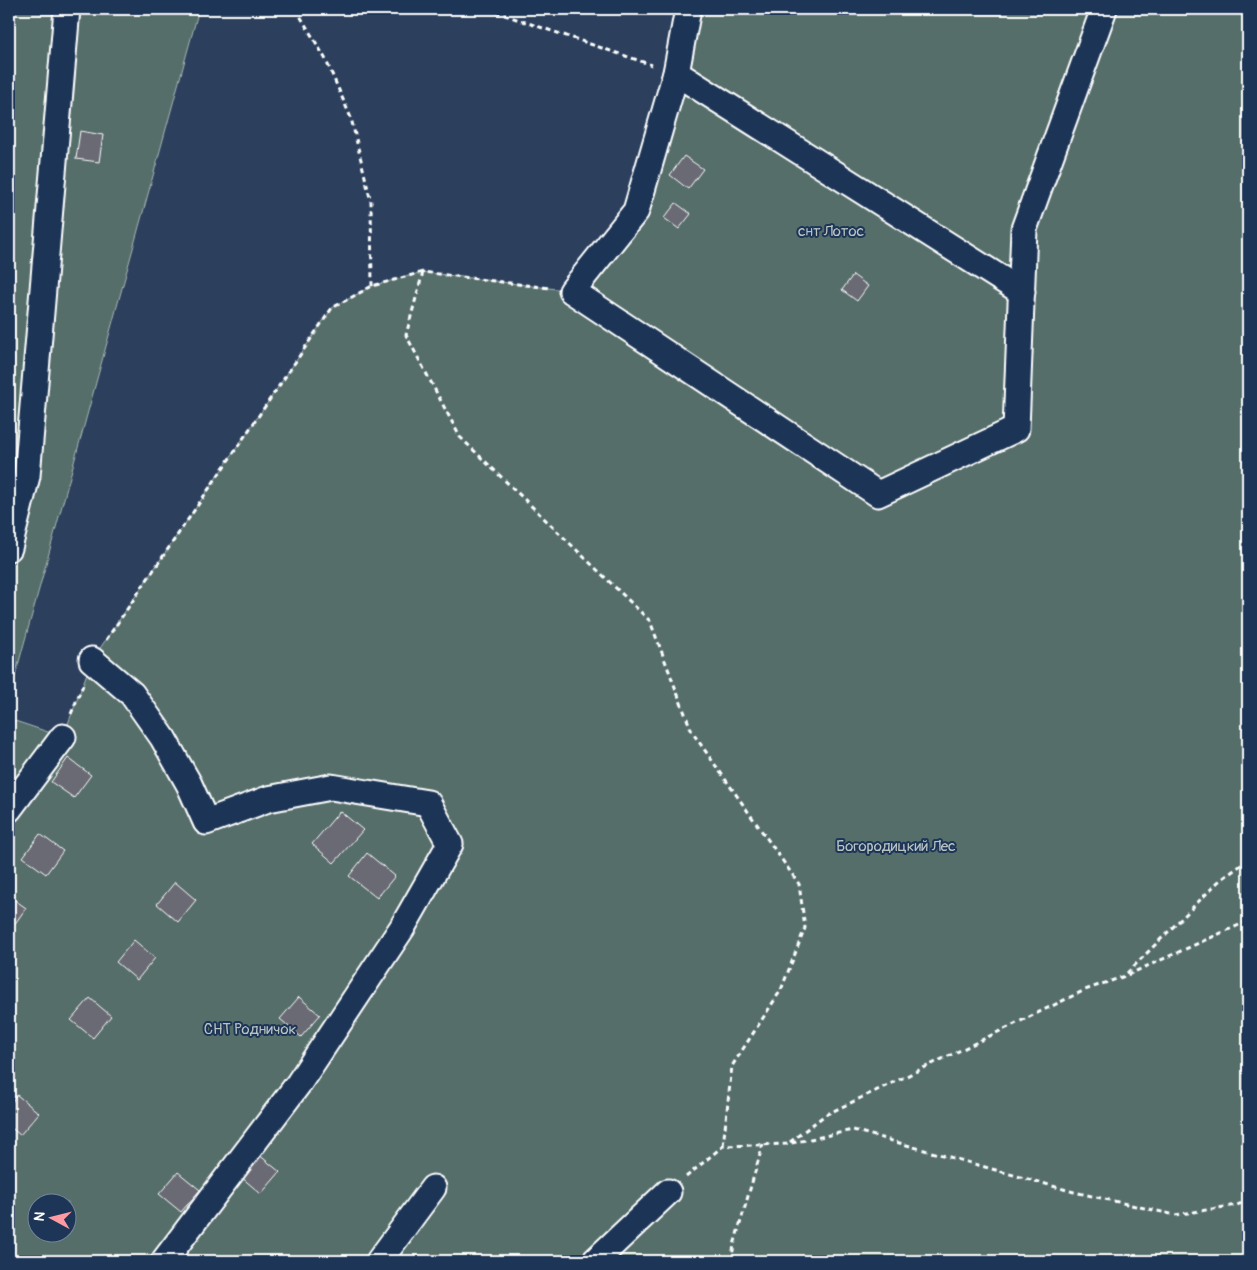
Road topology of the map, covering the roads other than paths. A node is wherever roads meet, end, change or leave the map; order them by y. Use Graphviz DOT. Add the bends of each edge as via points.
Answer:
graph roads {
  1 [pos="67,9"];
  2 [pos="688,9"];
  3 [pos="1096,12"];
  4 [pos="676,73"];
  5 [pos="1022,292"];
  6 [pos="9,548"];
  7 [pos="92,660"];
  8 [pos="63,737"];
  9 [pos="9,809"];
  10 [pos="433,1188"];
  11 [pos="668,1192"];
  12 [pos="164,1261"];
  13 [pos="379,1261"];
  14 [pos="595,1261"];
  1 -- 6 [label="street" via="27,476"];
  2 -- 4 [label="street"];
  3 -- 5 [label="street" via="1024,229"];
  4 -- 5 [label="street"];
  4 -- 5 [label="street" via="636,211 572,291 878,494 1016,429"];
  7 -- 12 [label="street" via="132,694 164,738 206,822 268,799 331,787 428,803 450,844 402,928 298,1083"];
  8 -- 9 [label="street"];
  10 -- 13 [label="street"];
  11 -- 14 [label="street"];
}
